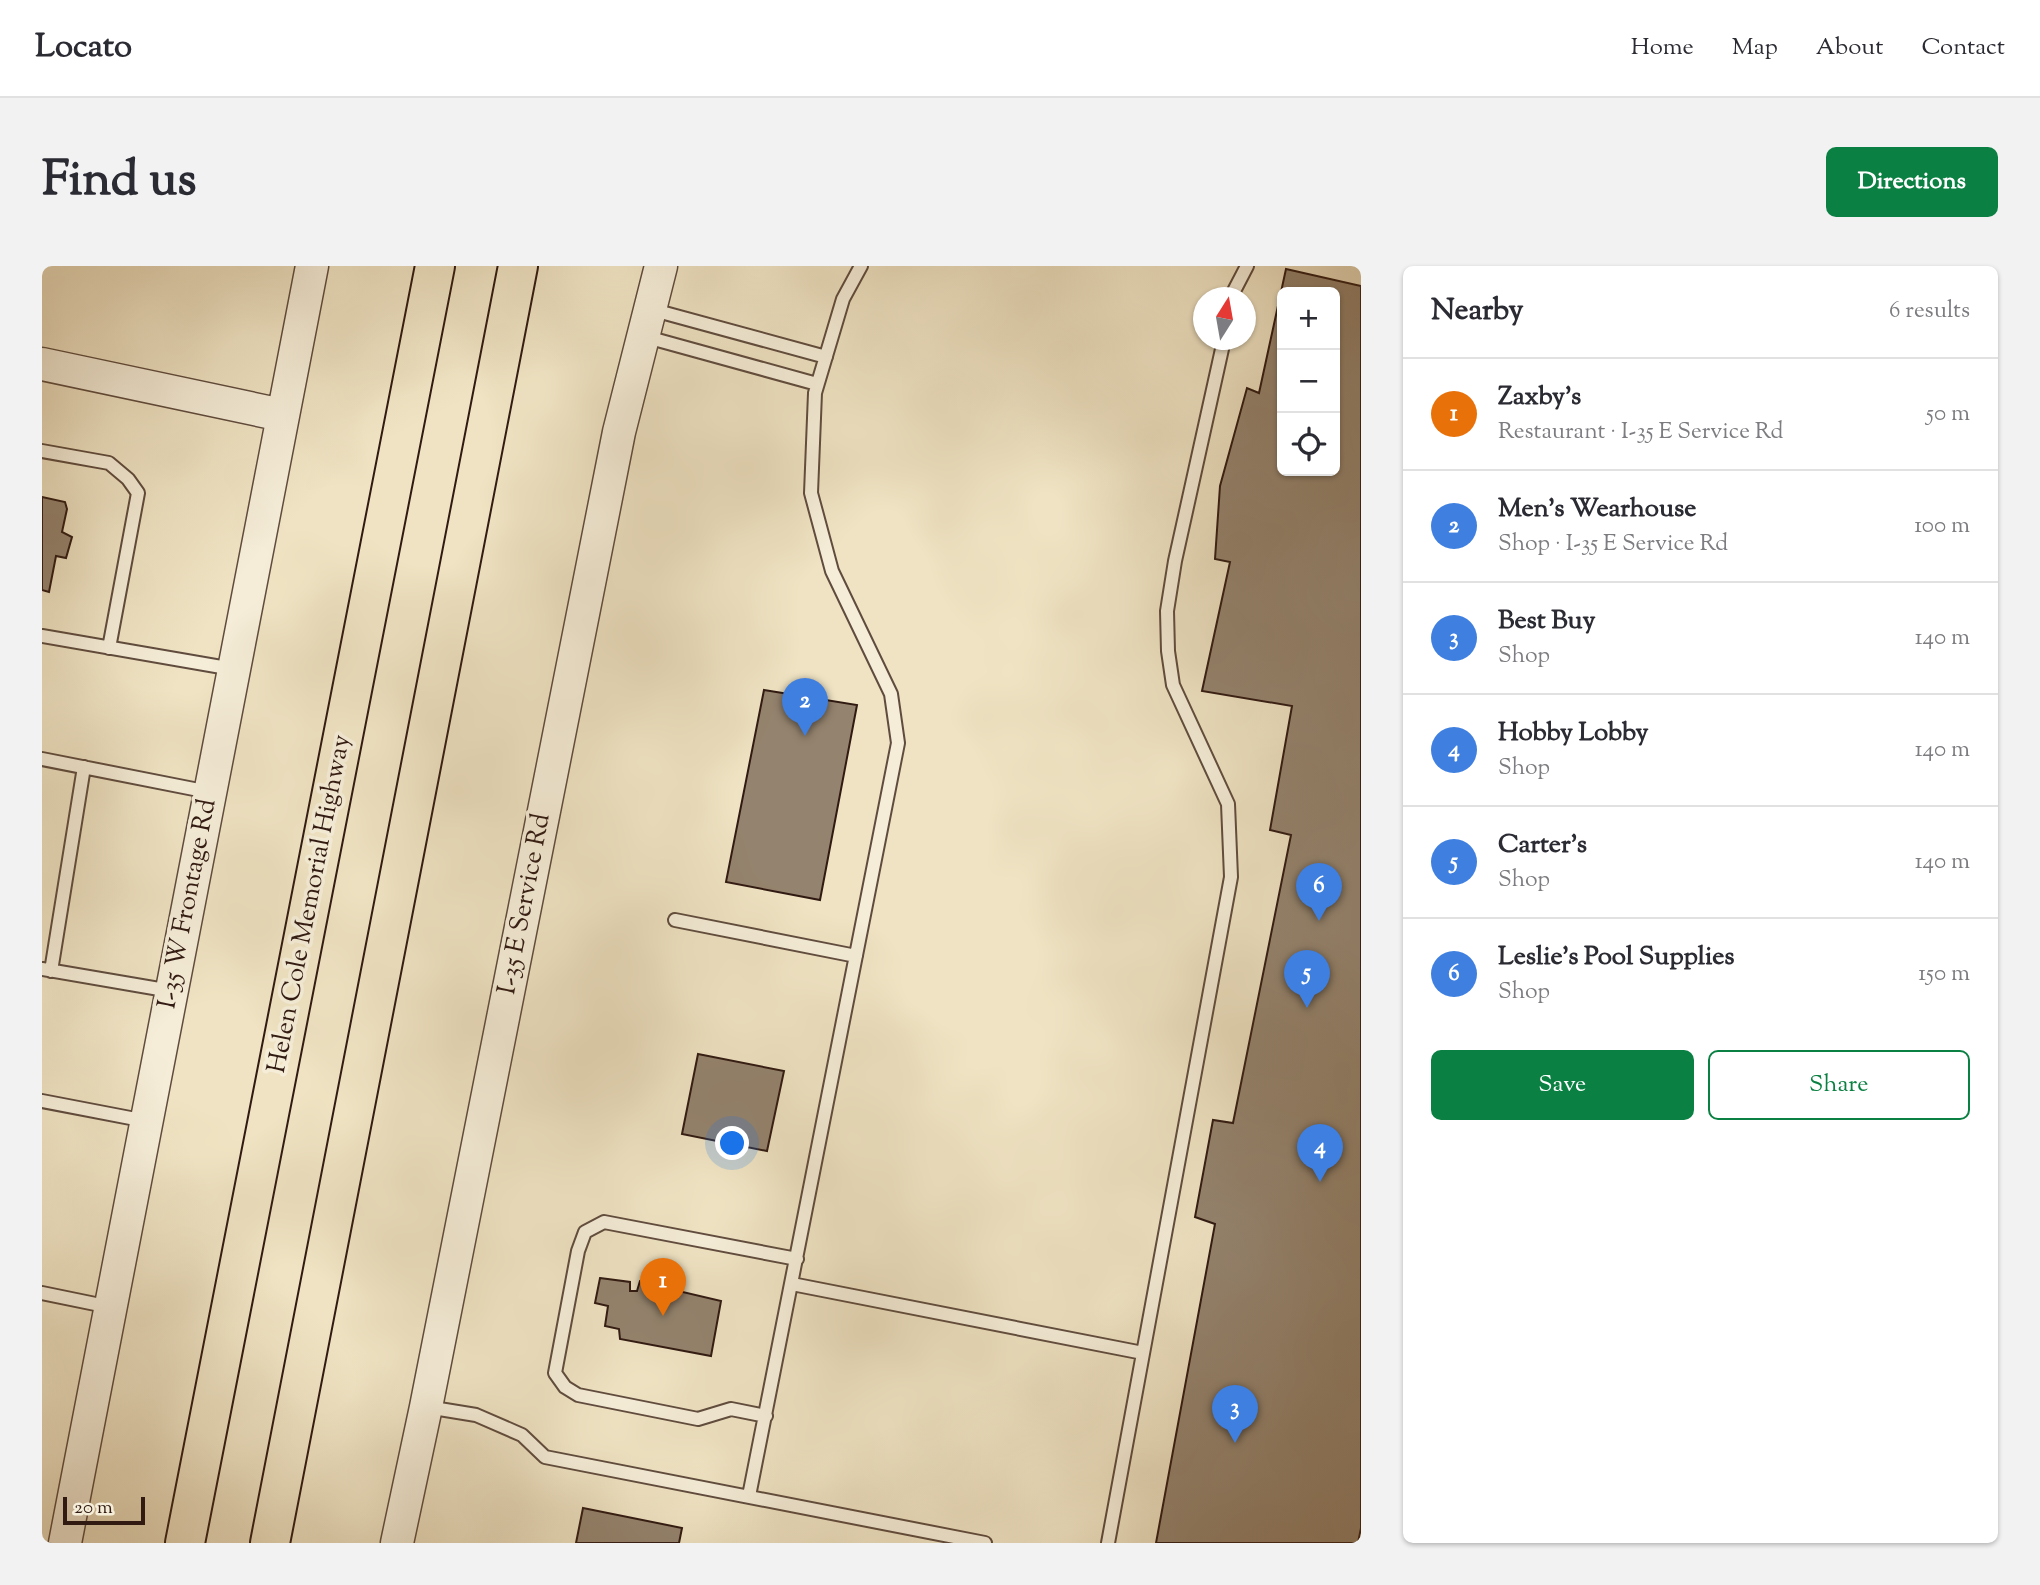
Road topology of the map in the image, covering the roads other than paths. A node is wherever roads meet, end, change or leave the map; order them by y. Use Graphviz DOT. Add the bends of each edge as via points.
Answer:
graph roads {
  1 [pos="312,266"];
  2 [pos="435,266"];
  3 [pos="518,266"];
  4 [pos="661,266"];
  5 [pos="861,266"];
  6 [pos="1247,266"];
  7 [pos="1236,287"];
  8 [pos="646,322"];
  9 [pos="1222,350"];
  10 [pos="826,357"];
  11 [pos="42,363"];
  12 [pos="817,384"];
  13 [pos="282,415"];
  14 [pos="42,451"];
  15 [pos="42,636"];
  16 [pos="109,648"];
  17 [pos="233,668"];
  18 [pos="42,759"];
  19 [pos="84,767"];
  20 [pos="210,792"];
  21 [pos="675,920"];
  22 [pos="856,956"];
  23 [pos="47,970"];
  24 [pos="171,991"];
  25 [pos="42,1101"];
  26 [pos="146,1121"];
  27 [pos="797,1259"];
  28 [pos="792,1284"];
  29 [pos="42,1293"];
  30 [pos="110,1307"];
  31 [pos="1143,1353"];
  32 [pos="426,1407"];
  33 [pos="766,1416"];
  34 [pos="749,1496"];
  35 [pos="65,1543"];
  36 [pos="185,1543"];
  37 [pos="270,1543"];
  38 [pos="397,1543"];
  39 [pos="985,1543"];
  40 [pos="1108,1543"];
  1 -- 13 [label="street, I-35 W Frontage Rd"];
  2 -- 36 [label="highway, Helen Cole Memorial Highway"];
  3 -- 37 [label="highway"];
  4 -- 8 [label="street, I-35 E Service Rd"];
  5 -- 10 [label="lane" via="843,299"];
  6 -- 7 [label="lane"];
  8 -- 10 [label="lane"];
  8 -- 12 [label="lane"];
  8 -- 32 [label="street, I-35 E Service Rd" via="600,523"];
  9 -- 31 [label="lane" via="1175,561 1167,638 1173,685 1228,804 1231,877"];
  10 -- 12 [label="lane"];
  11 -- 13 [label="street"];
  12 -- 22 [label="lane" via="811,493 832,571 891,694 898,743"];
  13 -- 17 [label="street, I-35 W Frontage Rd"];
  14 -- 16 [label="lane" via="110,463 138,493"];
  15 -- 16 [label="lane"];
  16 -- 17 [label="lane"];
  17 -- 20 [label="street, I-35 W Frontage Rd"];
  18 -- 19 [label="lane"];
  19 -- 20 [label="lane"];
  19 -- 23 [label="lane"];
  20 -- 24 [label="street, I-35 W Frontage Rd"];
  21 -- 22 [label="lane"];
  22 -- 27 [label="lane"];
  23 -- 24 [label="lane"];
  24 -- 26 [label="street, I-35 W Frontage Rd"];
  25 -- 26 [label="lane"];
  26 -- 30 [label="street, I-35 W Frontage Rd"];
  27 -- 28 [label="lane"];
  27 -- 33 [label="lane" via="604,1222 585,1232 573,1278 555,1373 565,1388 578,1395 698,1419 731,1409"];
  28 -- 31 [label="lane"];
  28 -- 33 [label="lane"];
  29 -- 30 [label="lane"];
  30 -- 35 [label="street, I-35 W Frontage Rd"];
  31 -- 40 [label="lane"];
  32 -- 34 [label="lane" via="476,1415 522,1435 545,1457"];
  32 -- 38 [label="street, I-35 E Service Rd"];
  33 -- 34 [label="lane"];
  34 -- 39 [label="lane"];
}
